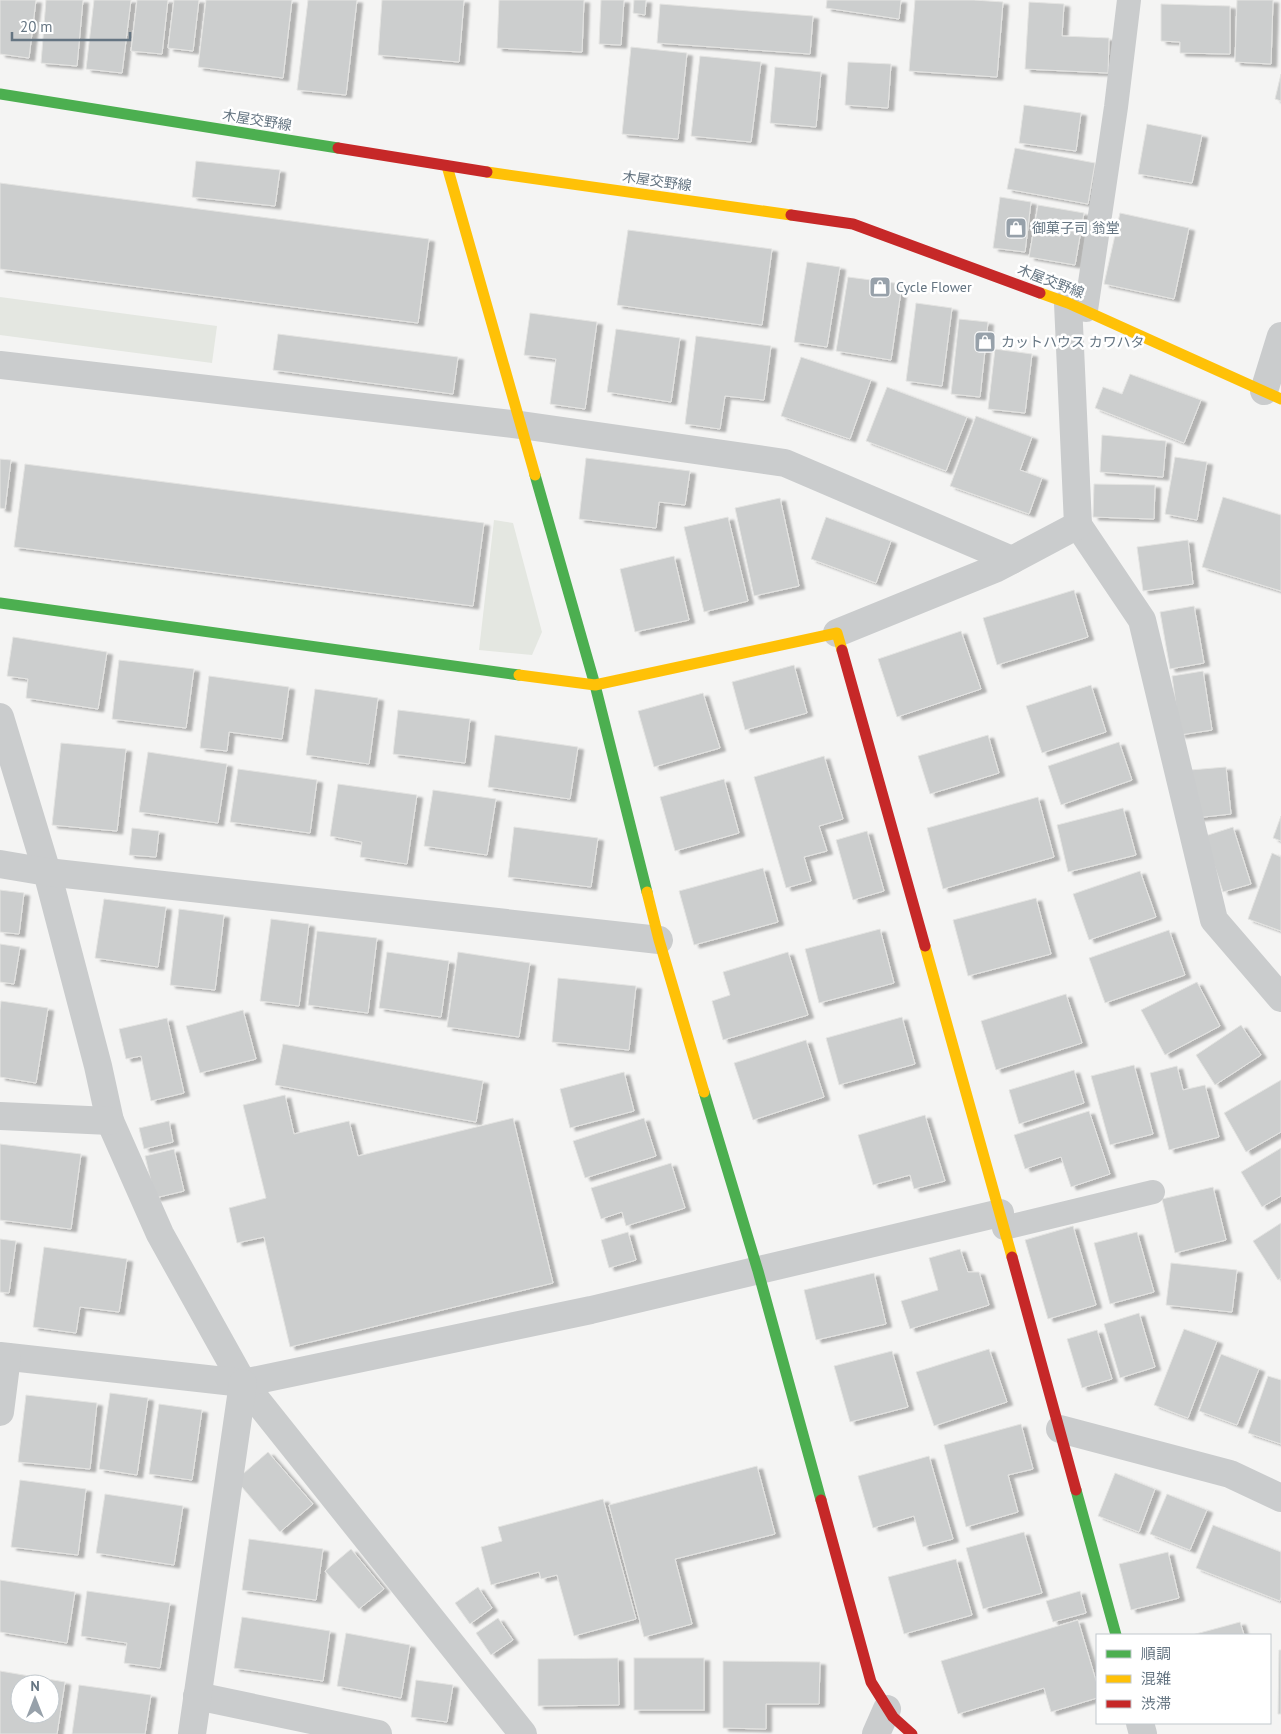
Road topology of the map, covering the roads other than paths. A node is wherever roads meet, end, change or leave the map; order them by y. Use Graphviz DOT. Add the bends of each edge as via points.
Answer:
graph roads {
  1 [pos="1129,0"];
  2 [pos="0,94"];
  3 [pos="447,166"];
  4 [pos="1077,306"];
  5 [pos="1281,336"];
  6 [pos="0,365"];
  7 [pos="1272,395"];
  8 [pos="521,425"];
  9 [pos="1078,525"];
  10 [pos="1012,560"];
  11 [pos="0,603"];
  12 [pos="837,633"];
  13 [pos="594,685"];
  14 [pos="0,717"];
  15 [pos="0,864"];
  16 [pos="47,872"];
  17 [pos="659,940"];
  18 [pos="1281,998"];
  19 [pos="0,1116"];
  20 [pos="110,1121"];
  21 [pos="1153,1192"];
  22 [pos="1002,1221"];
  23 [pos="758,1271"];
  24 [pos="3,1356"];
  25 [pos="243,1383"];
  26 [pos="0,1412"];
  27 [pos="1060,1429"];
  28 [pos="1281,1498"];
  29 [pos="1116,1634"];
  30 [pos="197,1696"];
  31 [pos="887,1709"];
  32 [pos="192,1734"];
  33 [pos="378,1734"];
  34 [pos="523,1734"];
  35 [pos="876,1734"];
  36 [pos="912,1734"];
  1 -- 4 [label="lane" via="1116,106"];
  2 -- 3 [label="street, 木屋交野線"];
  3 -- 4 [label="street, 木屋交野線" via="854,224"];
  3 -- 8 [label="street"];
  4 -- 7 [label="street, 木屋交野線"];
  4 -- 9 [label="street"];
  5 -- 7 [label="street"];
  6 -- 8 [label="street"];
  8 -- 10 [label="street" via="785,463"];
  8 -- 13 [label="street"];
  9 -- 10 [label="street"];
  9 -- 18 [label="street" via="1142,620 1214,920"];
  10 -- 12 [label="street"];
  11 -- 13 [label="street"];
  12 -- 13 [label="street"];
  12 -- 22 [label="street"];
  13 -- 17 [label="street"];
  14 -- 16 [label="street"];
  15 -- 16 [label="street"];
  16 -- 17 [label="street"];
  16 -- 20 [label="street"];
  17 -- 23 [label="street"];
  19 -- 20 [label="street"];
  20 -- 25 [label="street" via="160,1234"];
  21 -- 22 [label="lane"];
  22 -- 23 [label="street"];
  22 -- 27 [label="street"];
  23 -- 25 [label="street" via="591,1310"];
  23 -- 31 [label="street" via="871,1682"];
  24 -- 25 [label="street"];
  24 -- 26 [label="street"];
  25 -- 30 [label="street"];
  25 -- 34 [label="street"];
  27 -- 28 [label="street" via="1230,1474"];
  27 -- 29 [label="street"];
  30 -- 32 [label="street"];
  30 -- 33 [label="street"];
  31 -- 35 [label="street"];
  31 -- 36 [label="street"];
}
